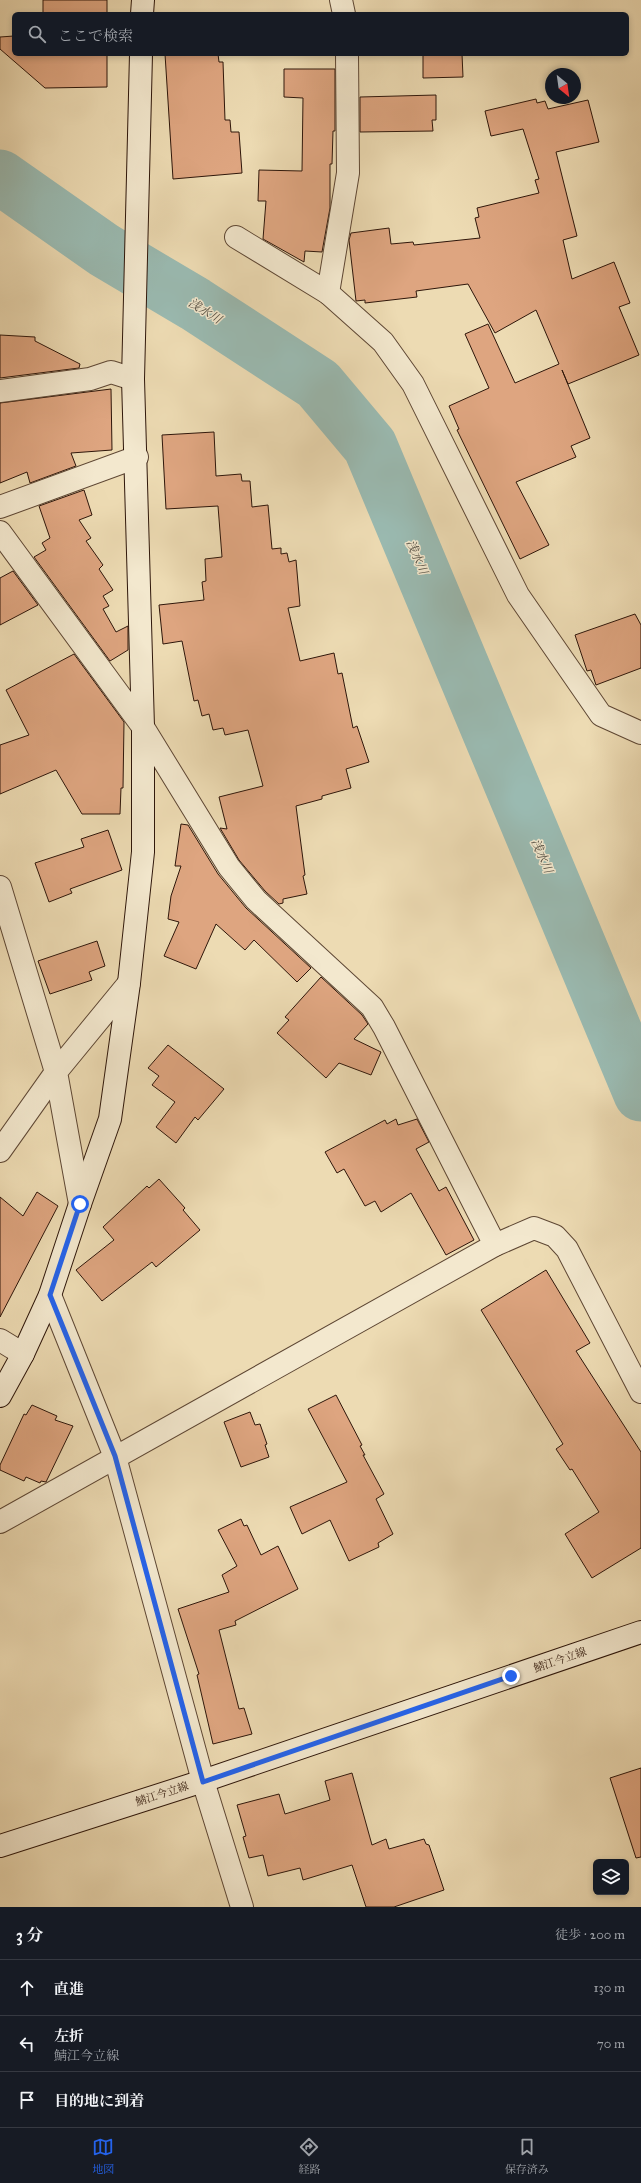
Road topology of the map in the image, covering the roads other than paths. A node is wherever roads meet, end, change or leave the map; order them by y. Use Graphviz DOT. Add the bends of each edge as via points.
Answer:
graph roads {
  1 [pos="143,0"];
  2 [pos="341,0"];
  3 [pos="142,12"];
  4 [pos="344,12"];
  5 [pos="141,56"];
  6 [pos="347,56"];
  7 [pos="236,237"];
  8 [pos="328,293"];
  9 [pos="134,372"];
  10 [pos="0,390"];
  11 [pos="136,457"];
  12 [pos="0,507"];
  13 [pos="0,532"];
  14 [pos="143,727"];
  15 [pos="641,733"];
  16 [pos="0,887"];
  17 [pos="129,983"];
  18 [pos="56,1072"];
  19 [pos="0,1151"];
  20 [pos="80,1204"];
  21 [pos="495,1246"];
  22 [pos="50,1295"];
  23 [pos="0,1340"];
  24 [pos="23,1354"];
  25 [pos="641,1392"];
  26 [pos="0,1396"];
  27 [pos="115,1456"];
  28 [pos="0,1522"];
  29 [pos="641,1632"];
  30 [pos="203,1782"];
  31 [pos="0,1846"];
  32 [pos="242,1907"];
  1 -- 3 [label="street"];
  2 -- 4 [label="street"];
  5 -- 9 [label="street"];
  6 -- 8 [label="street" via="348,173"];
  7 -- 8 [label="street"];
  8 -- 15 [label="street" via="383,342 413,384 518,595 601,715"];
  9 -- 10 [label="street" via="111,372 90,379"];
  9 -- 11 [label="street"];
  11 -- 12 [label="street"];
  11 -- 14 [label="street"];
  13 -- 14 [label="street"];
  14 -- 17 [label="street" via="142,852"];
  14 -- 21 [label="street" via="229,867 256,900 372,1007"];
  16 -- 18 [label="street"];
  17 -- 18 [label="street"];
  17 -- 20 [label="street" via="110,1119"];
  18 -- 19 [label="street"];
  18 -- 20 [label="street"];
  20 -- 22 [label="street"];
  21 -- 25 [label="street" via="534,1228 555,1236 567,1249"];
  21 -- 27 [label="street"];
  22 -- 24 [label="street"];
  22 -- 27 [label="street"];
  23 -- 24 [label="street"];
  24 -- 26 [label="street"];
  27 -- 28 [label="street"];
  27 -- 30 [label="street"];
  29 -- 30 [label="street, 鯖江今立線"];
  30 -- 31 [label="street, 鯖江今立線"];
  30 -- 32 [label="street"];
}
